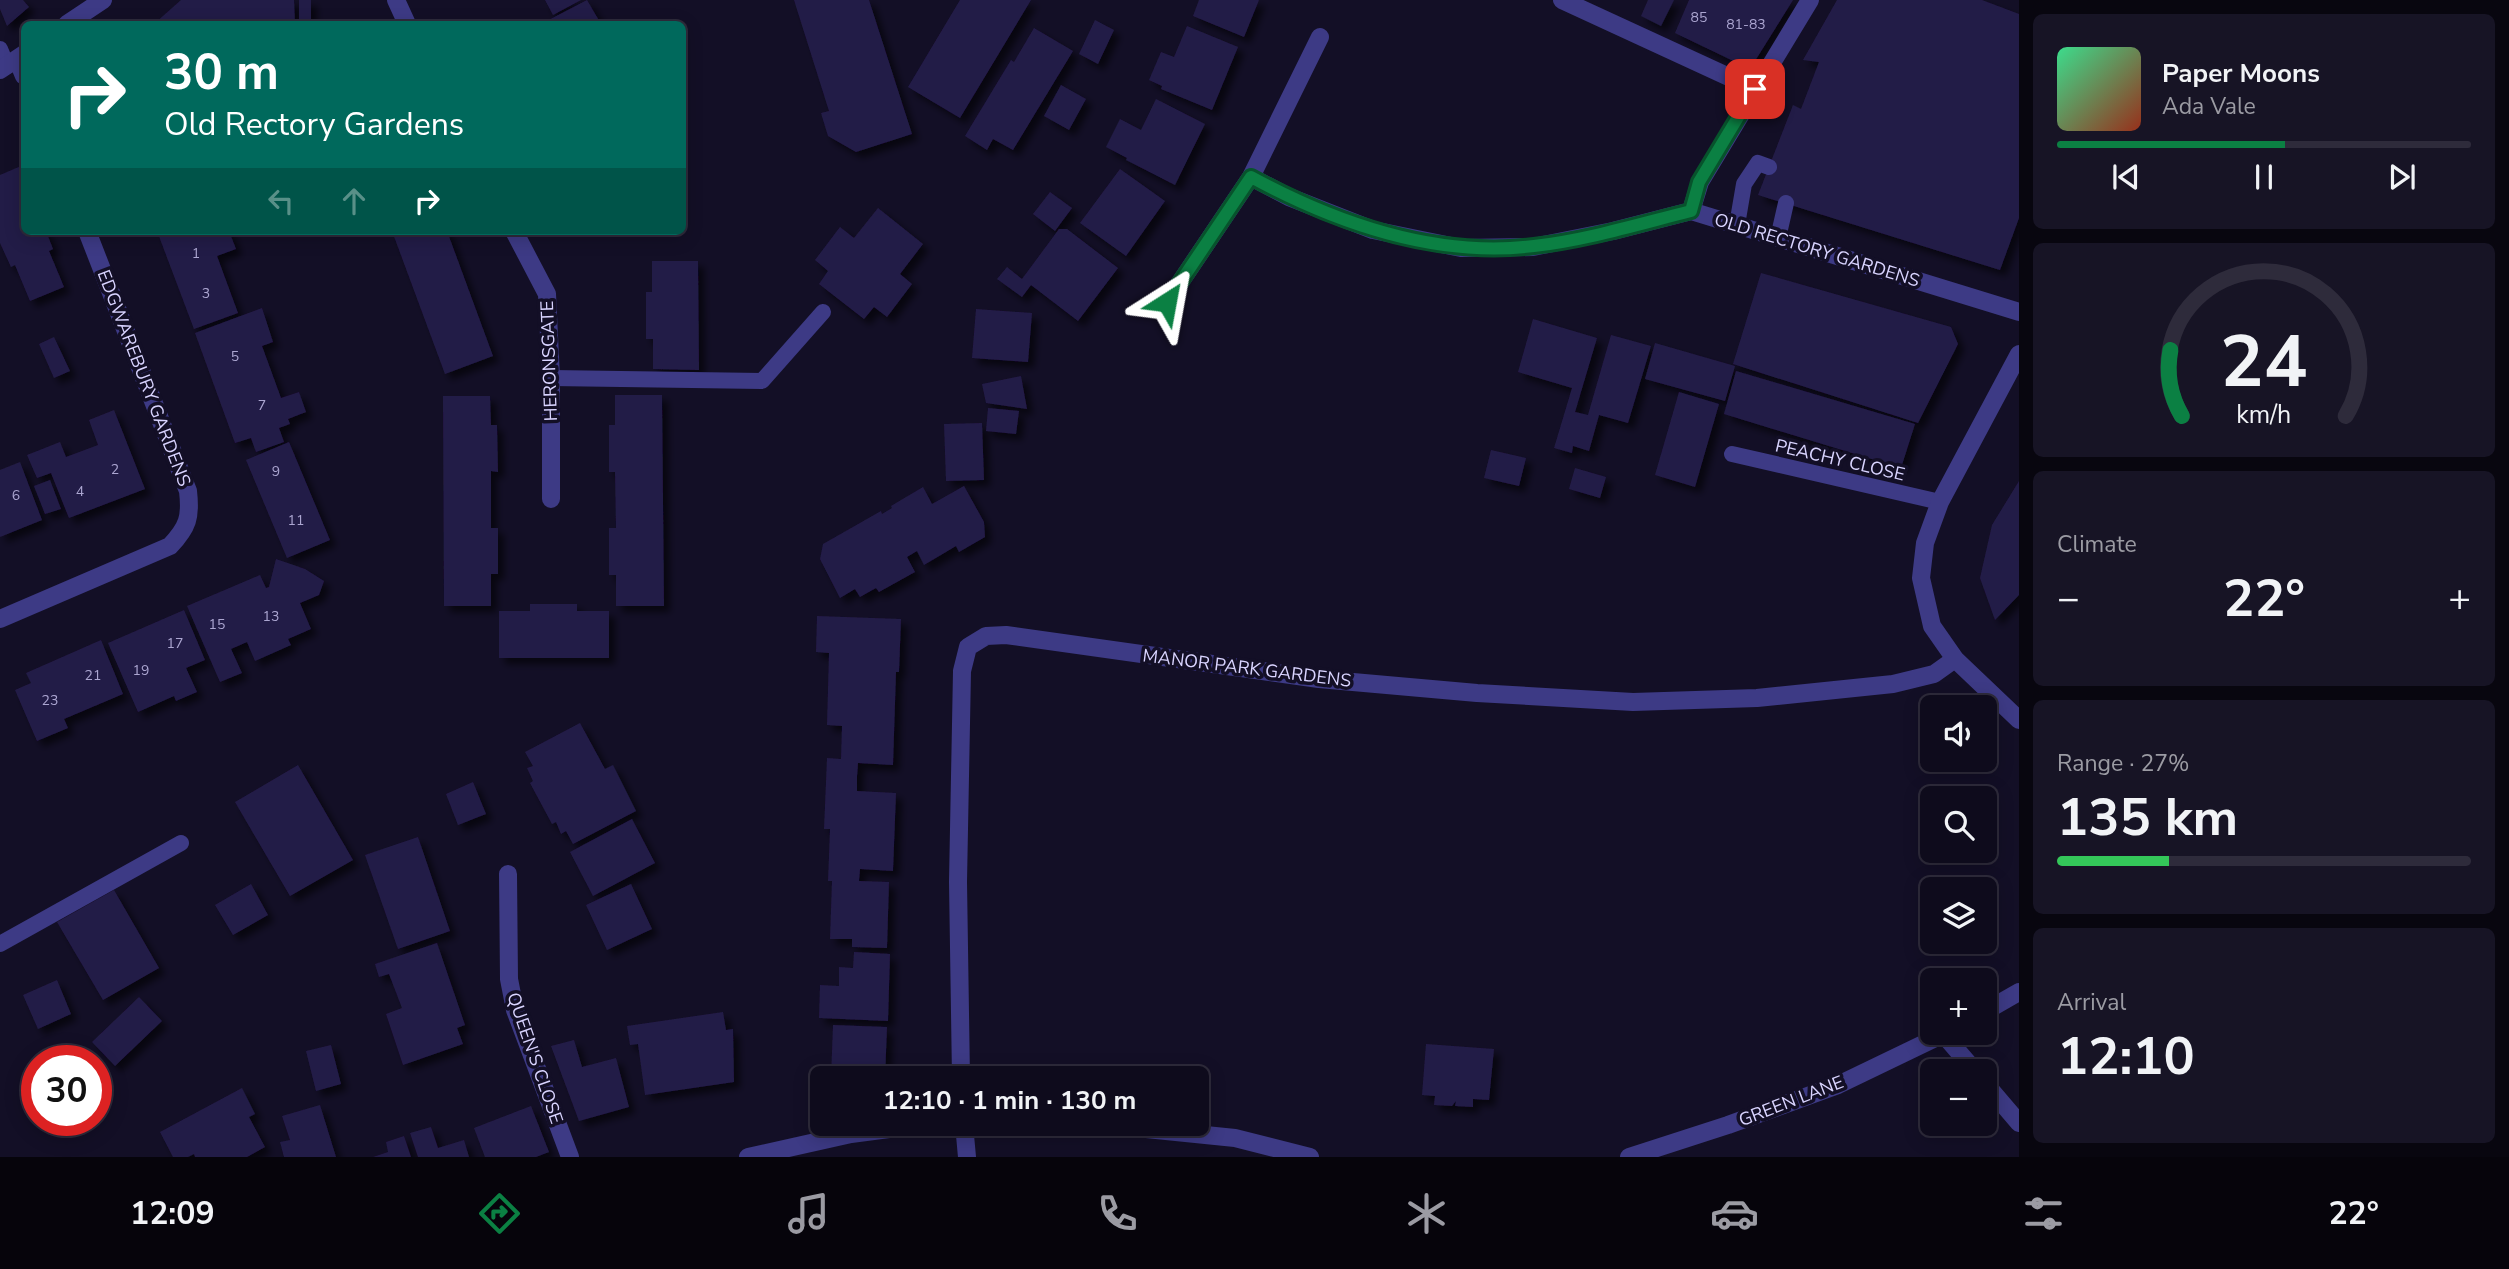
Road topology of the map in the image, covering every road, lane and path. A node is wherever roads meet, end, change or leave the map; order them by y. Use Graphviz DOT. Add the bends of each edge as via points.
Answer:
graph roads {
  1 [pos="103,0"];
  2 [pos="396,0"];
  3 [pos="1562,0"];
  4 [pos="1810,0"];
  5 [pos="72,21"];
  6 [pos="406,21"];
  7 [pos="1320,37"];
  8 [pos="1755,89"];
  9 [pos="1769,167"];
  10 [pos="1251,177"];
  11 [pos="1786,204"];
  12 [pos="1691,211"];
  13 [pos="1737,225"];
  14 [pos="89,235"];
  15 [pos="516,235"];
  16 [pos="1778,238"];
  17 [pos="1167,302"];
  18 [pos="824,312"];
  19 [pos="2019,312"];
  20 [pos="2019,354"];
  21 [pos="551,378"];
  22 [pos="1732,454"];
  23 [pos="551,499"];
  24 [pos="1940,502"];
  25 [pos="0,619"];
  26 [pos="1955,659"];
  27 [pos="2019,720"];
  28 [pos="181,843"];
  29 [pos="509,874"];
  30 [pos="0,944"];
  31 [pos="2019,992"];
  32 [pos="1997,1005"];
  33 [pos="1922,1045"];
  34 [pos="1955,1045"];
  35 [pos="1966,1059"];
  36 [pos="961,1066"];
  37 [pos="1997,1097"];
  38 [pos="2019,1123"];
  39 [pos="1209,1135"];
  40 [pos="842,1136"];
  41 [pos="965,1136"];
  42 [pos="570,1157"];
  43 [pos="748,1157"];
  44 [pos="967,1157"];
  45 [pos="1310,1157"];
  46 [pos="1629,1157"];
  1 -- 5 [label="street"];
  2 -- 6 [label="street"];
  3 -- 8 [label="street"];
  4 -- 8 [label="street"];
  7 -- 10 [label="street"];
  8 -- 12 [label="street" via="1699,182"];
  9 -- 13 [label="lane" via="1758,163 1744,184"];
  10 -- 12 [label="street, OLD RECTORY GARDENS" via="1373,230 1461,248 1533,247"];
  10 -- 17 [label="street"];
  11 -- 16 [label="lane"];
  12 -- 13 [label="street, OLD RECTORY GARDENS"];
  13 -- 16 [label="street, OLD RECTORY GARDENS"];
  14 -- 25 [label="street, EDGWAREBURY GARDENS" via="188,491 191,511 184,531 170,546"];
  15 -- 21 [label="street, HERONSGATE" via="547,294"];
  16 -- 19 [label="street, OLD RECTORY GARDENS"];
  18 -- 21 [label="lane" via="762,381"];
  20 -- 24 [label="street"];
  21 -- 23 [label="street, HERONSGATE"];
  22 -- 24 [label="lane, PEACHY CLOSE"];
  24 -- 26 [label="street" via="1925,543 1921,578 1932,626"];
  26 -- 27 [label="street"];
  26 -- 36 [label="street, MANOR PARK GARDENS" via="1934,674 1892,684 1757,698 1633,702 1319,679 1006,635 986,636 968,647 962,671"];
  28 -- 30 [label="lane"];
  29 -- 42 [label="street, QUEEN'S CLOSE" via="509,979 514,1010"];
  31 -- 32 [label="street"];
  33 -- 46 [label="street, GREEN LANE" via="1838,1084"];
  34 -- 35 [label="street"];
  37 -- 38 [label="street"];
  39 -- 45 [label="street"];
  40 -- 43 [label="street"];
  41 -- 44 [label="street"];
}
